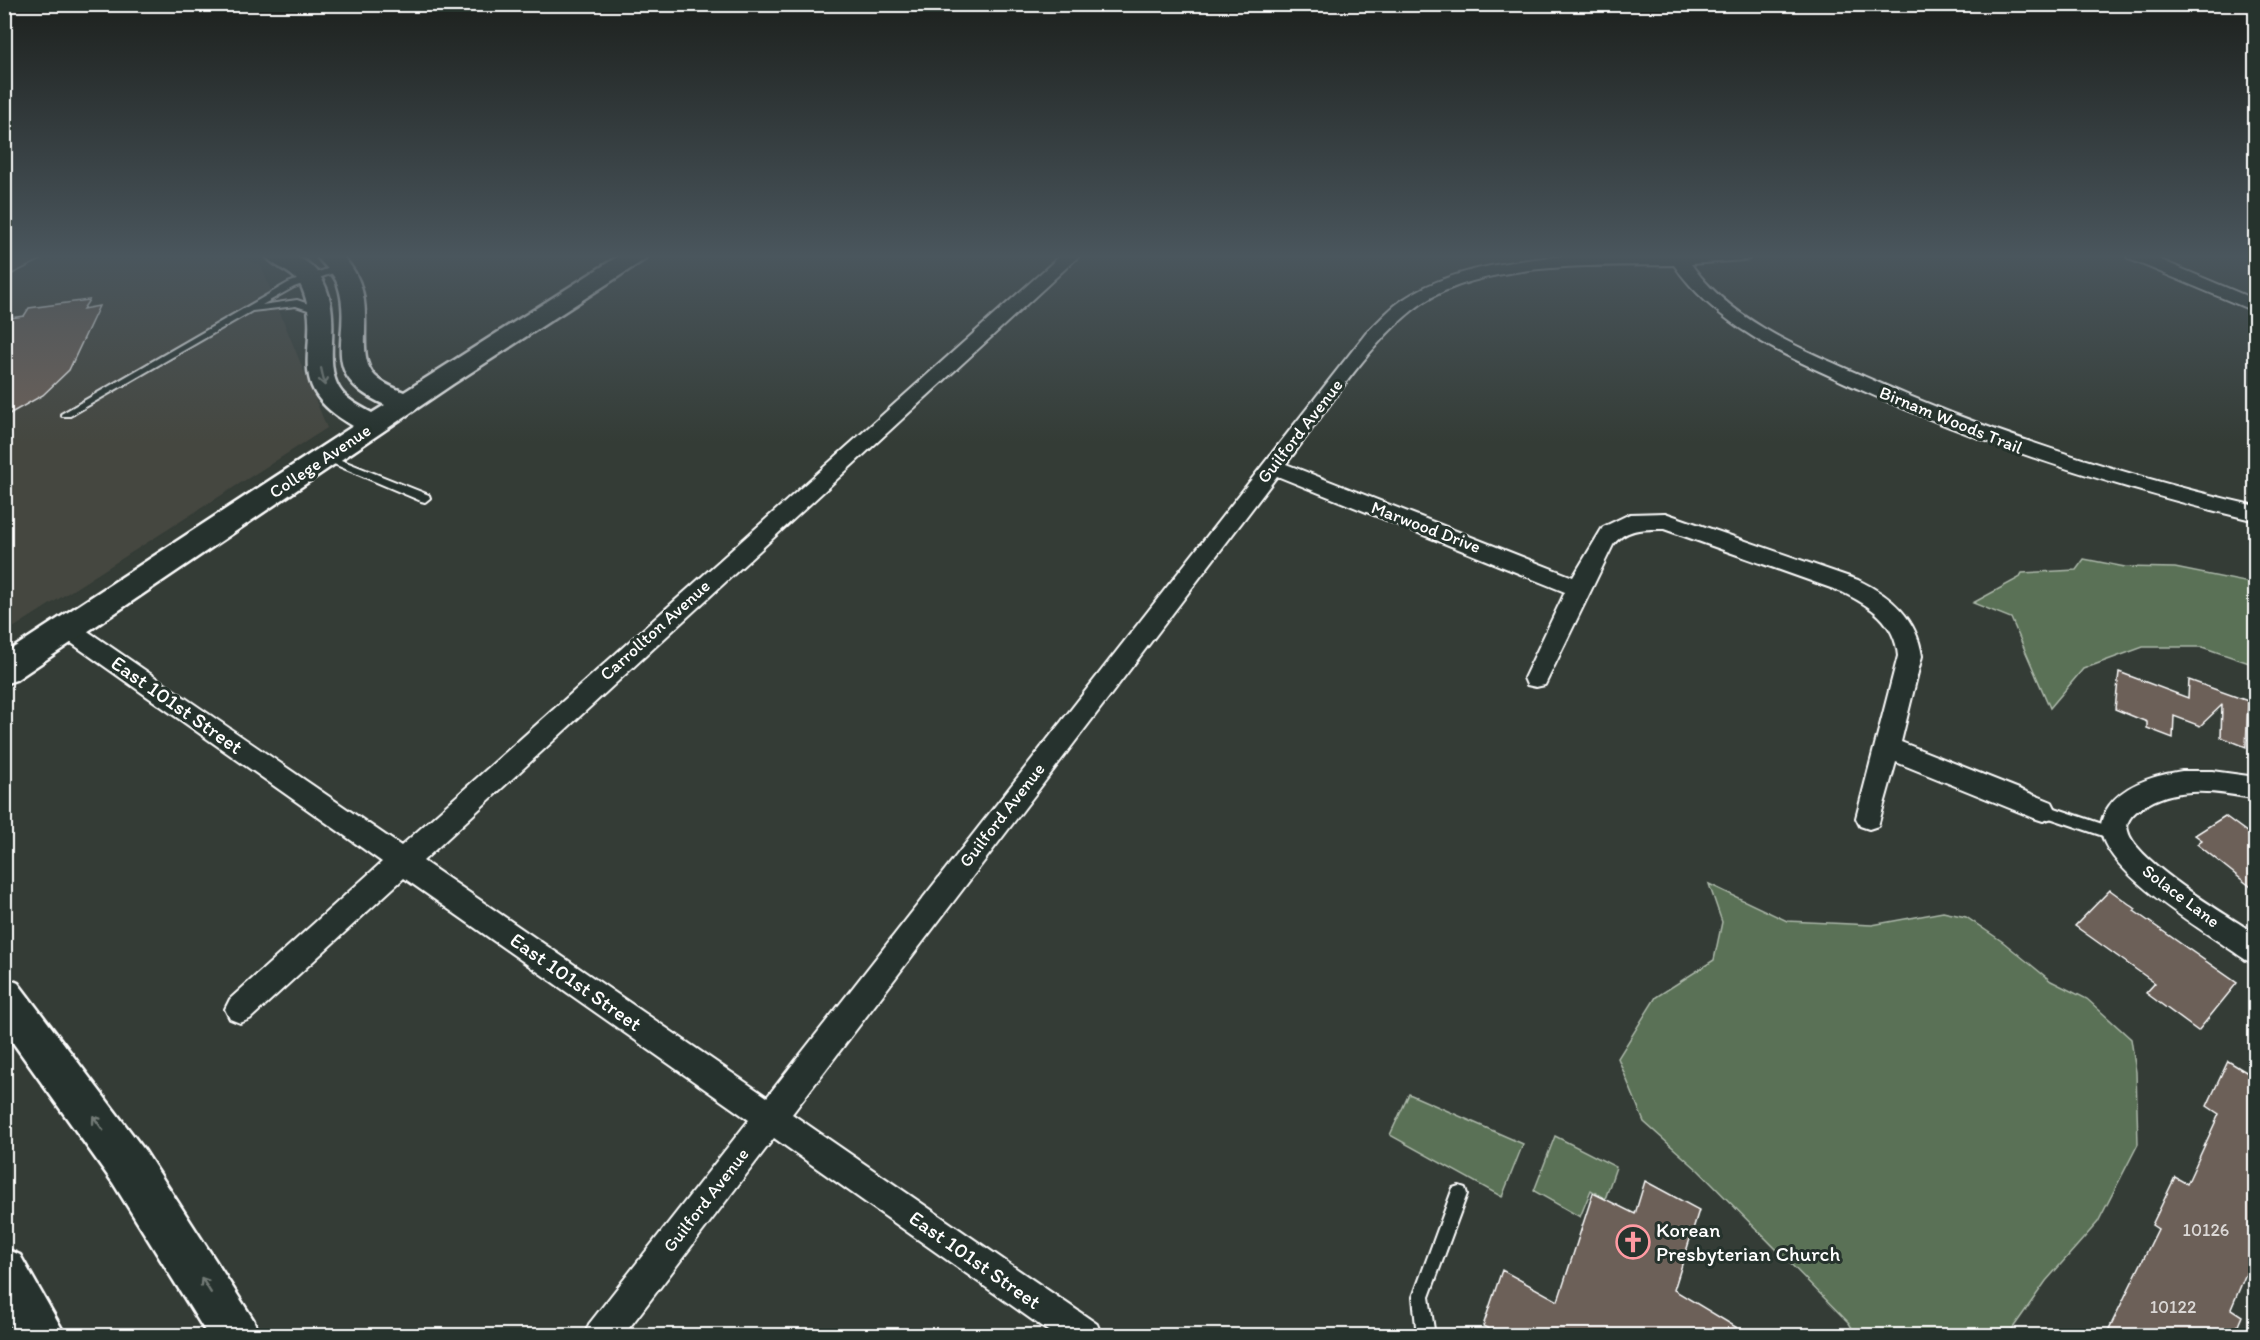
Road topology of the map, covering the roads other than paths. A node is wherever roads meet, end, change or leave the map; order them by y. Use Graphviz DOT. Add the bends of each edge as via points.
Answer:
graph roads {
  1 [pos="235,318"];
  2 [pos="320,318"];
  3 [pos="353,318"];
  4 [pos="539,318"];
  5 [pos="1002,318"];
  6 [pos="1393,318"];
  7 [pos="1737,318"];
  8 [pos="406,404"];
  9 [pos="66,414"];
  10 [pos="374,425"];
  11 [pos="326,457"];
  12 [pos="1273,467"];
  13 [pos="425,498"];
  14 [pos="2256,514"];
  15 [pos="1578,589"];
  16 [pos="68,629"];
  17 [pos="4,671"];
  18 [pos="1536,678"];
  19 [pos="1888,748"];
  20 [pos="2256,788"];
  21 [pos="2043,810"];
  22 [pos="1869,818"];
  23 [pos="2115,834"];
  24 [pos="401,860"];
  25 [pos="2256,951"];
  26 [pos="4,996"];
  27 [pos="240,1009"];
  28 [pos="770,1117"];
  29 [pos="1459,1194"];
  30 [pos="4,1271"];
  31 [pos="42,1335"];
  32 [pos="236,1335"];
  33 [pos="601,1335"];
  34 [pos="1085,1335"];
  35 [pos="1426,1335"];
  1 -- 9 [label="lane"];
  2 -- 10 [label="main road, one-way" via="323,382 333,399"];
  3 -- 8 [label="main road" via="358,374 370,386"];
  4 -- 8 [label="main road, College Avenue"];
  5 -- 24 [label="street, Carrollton Avenue"];
  6 -- 12 [label="street, Guilford Avenue" via="1378,331"];
  7 -- 14 [label="street, Birnam Woods Trail" via="1808,358 1906,404 2066,464"];
  8 -- 10 [label="main road, College Avenue"];
  10 -- 11 [label="main road, College Avenue"];
  11 -- 13 [label="lane"];
  11 -- 16 [label="main road, College Avenue"];
  12 -- 15 [label="street, Marwood Drive"];
  12 -- 28 [label="street, Guilford Avenue"];
  15 -- 18 [label="street"];
  15 -- 19 [label="street" via="1611,532 1638,521 1665,521 1850,586 1875,599 1897,619 1910,643"];
  16 -- 17 [label="main road, College Avenue"];
  16 -- 24 [label="street, East 101st Street"];
  19 -- 21 [label="street"];
  19 -- 22 [label="street"];
  20 -- 23 [label="street" via="2218,780 2150,789 2126,803 2116,817"];
  21 -- 23 [label="lane"];
  23 -- 25 [label="street, Solace Lane" via="2127,854 2150,876"];
  24 -- 27 [label="street, Carrollton Avenue"];
  24 -- 28 [label="street, East 101st Street"];
  32 -- 26 [label="main road, one-way" via="129,1167"];
  28 -- 33 [label="street, Guilford Avenue"];
  28 -- 34 [label="street, East 101st Street"];
  29 -- 35 [label="lane" via="1421,1297"];
  30 -- 31 [label="main road"];
}
